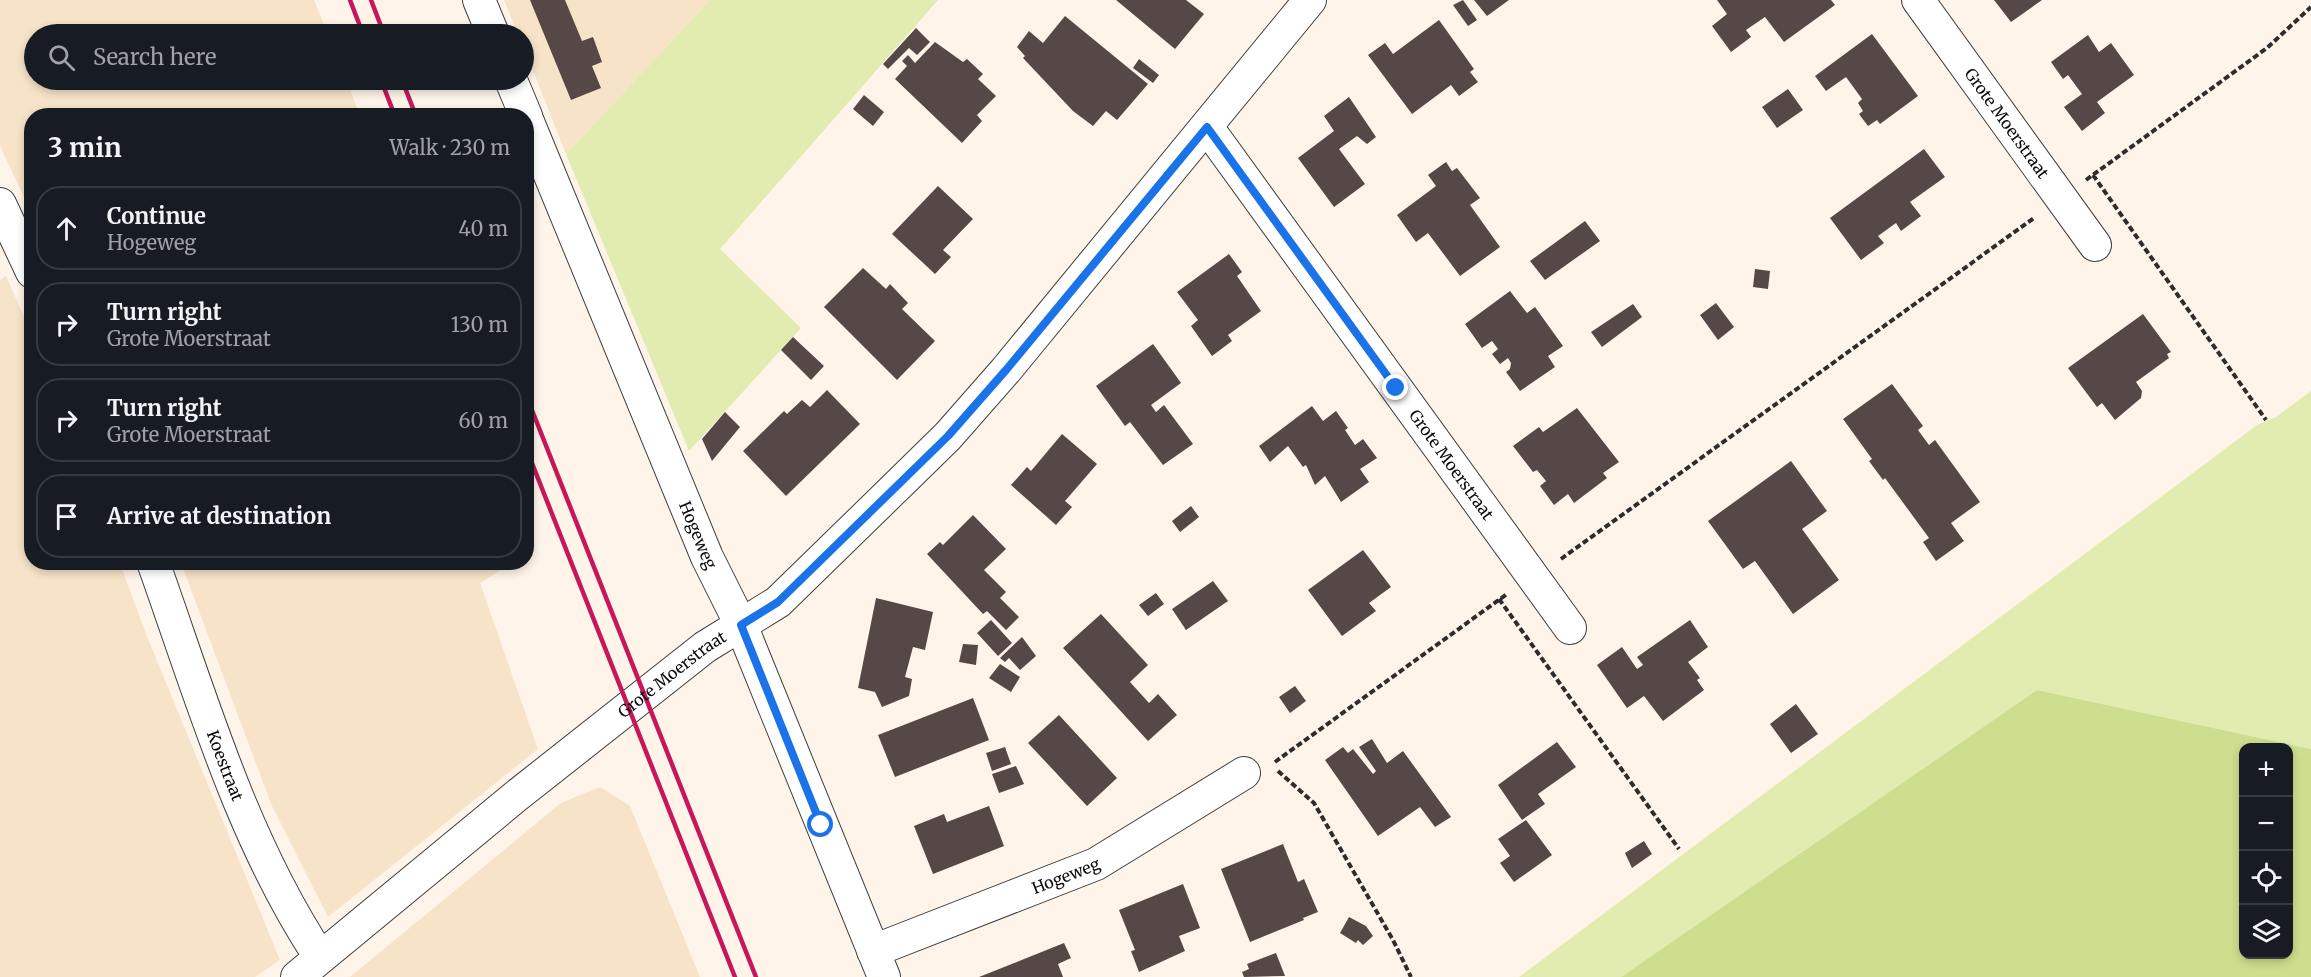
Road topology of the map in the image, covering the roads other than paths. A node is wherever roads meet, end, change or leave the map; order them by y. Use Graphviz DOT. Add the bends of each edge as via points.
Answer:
graph roads {
  1 [pos="478,0"];
  2 [pos="1310,0"];
  3 [pos="1918,0"];
  4 [pos="489,24"];
  5 [pos="515,90"];
  6 [pos="523,108"];
  7 [pos="1207,127"];
  8 [pos="534,136"];
  9 [pos="0,204"];
  10 [pos="2096,245"];
  11 [pos="24,255"];
  12 [pos="156,570"];
  13 [pos="741,625"];
  14 [pos="1570,628"];
  15 [pos="1244,773"];
  16 [pos="879,964"];
  17 [pos="308,967"];
  1 -- 4 [label="street"];
  2 -- 7 [label="street, Grote Moerstraat"];
  3 -- 10 [label="street, Grote Moerstraat"];
  5 -- 6 [label="street, Hogeweg"];
  7 -- 13 [label="street, Grote Moerstraat" via="948,436 778,602"];
  7 -- 14 [label="street, Grote Moerstraat"];
  8 -- 13 [label="street, Hogeweg" via="702,546"];
  9 -- 11 [label="street"];
  12 -- 17 [label="street, Koestraat" via="222,758"];
  13 -- 16 [label="street, Hogeweg"];
  13 -- 17 [label="street, Grote Moerstraat" via="705,647 515,797"];
  15 -- 16 [label="street, Hogeweg" via="1096,864"];
}
